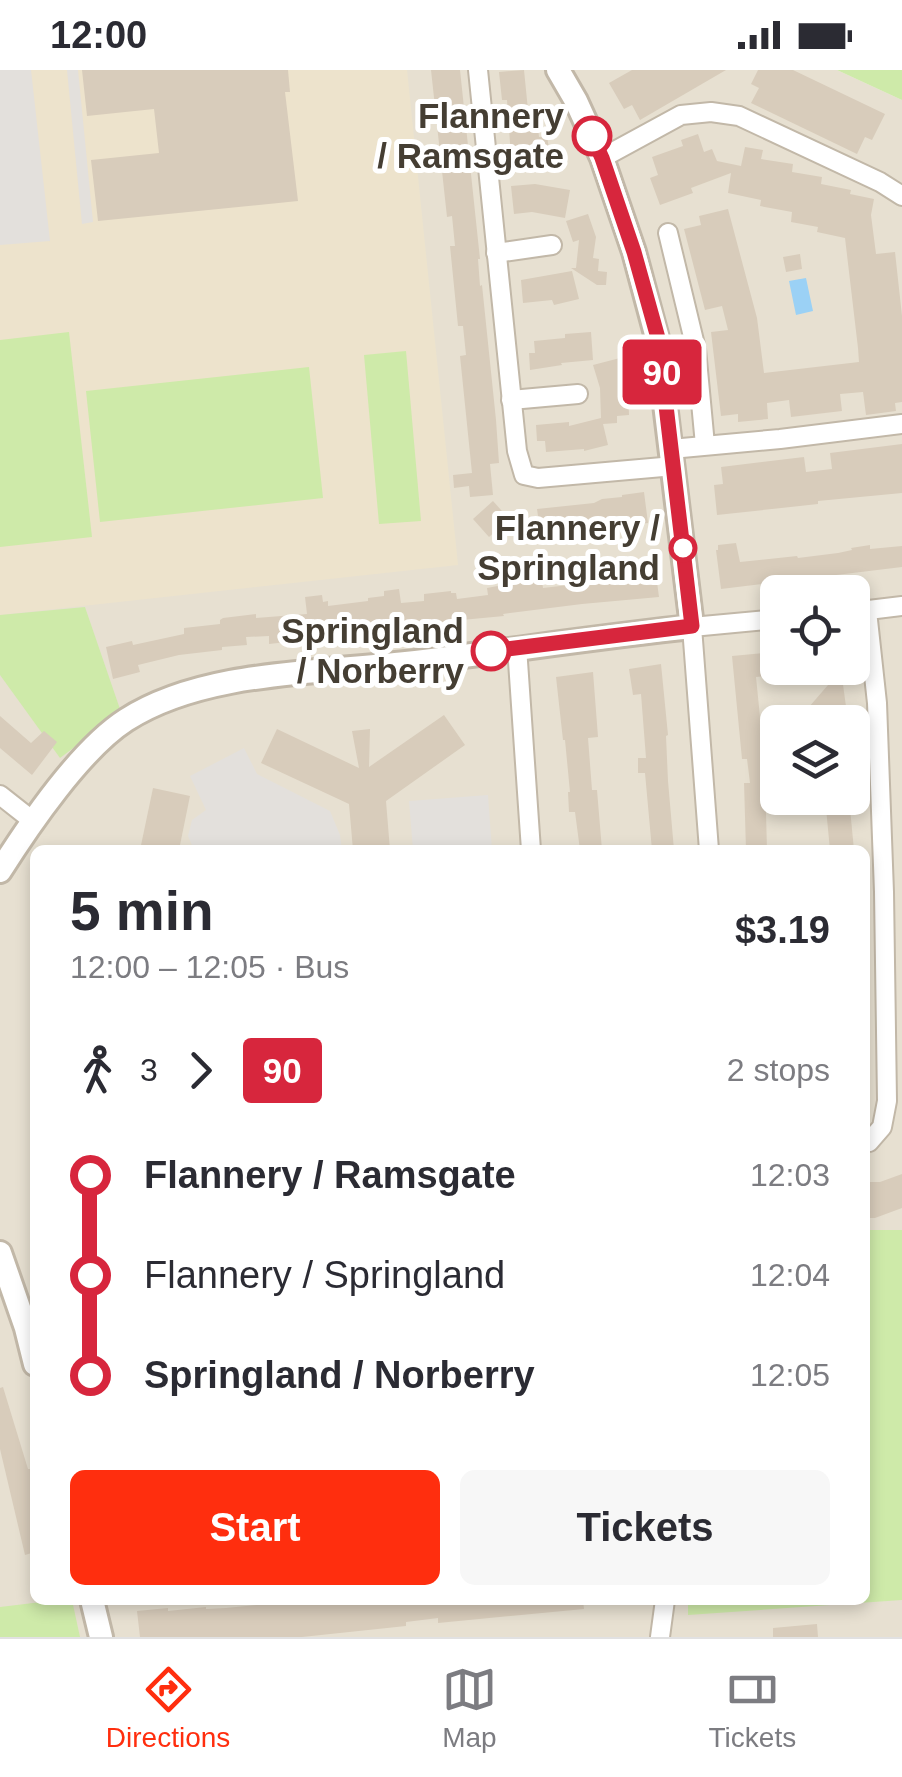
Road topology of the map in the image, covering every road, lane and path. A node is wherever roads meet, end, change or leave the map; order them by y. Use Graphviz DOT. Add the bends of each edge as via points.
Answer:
graph roads {
  1 [pos="478,70"];
  2 [pos="558,70"];
  3 [pos="602,158"];
  4 [pos="902,196"];
  5 [pos="668,233"];
  6 [pos="552,244"];
  7 [pos="496,253"];
  8 [pos="578,394"];
  9 [pos="511,400"];
  10 [pos="902,424"];
  11 [pos="705,445"];
  12 [pos="672,458"];
  13 [pos="902,606"];
  14 [pos="870,610"];
  15 [pos="760,620"];
  16 [pos="692,626"];
  17 [pos="517,647"];
  18 [pos="870,665"];
  19 [pos="0,795"];
  20 [pos="33,821"];
  21 [pos="531,845"];
  22 [pos="709,845"];
  23 [pos="0,871"];
  24 [pos="870,1141"];
  25 [pos="0,1254"];
  26 [pos="30,1327"];
  27 [pos="93,1605"];
  28 [pos="664,1605"];
  29 [pos="101,1637"];
  30 [pos="651,1637"];
  31 [pos="660,1637"];
  1 -- 7 [label="street"];
  2 -- 3 [label="street"];
  3 -- 4 [label="street" via="681,115 711,112 739,116"];
  3 -- 12 [label="street" via="658,338"];
  5 -- 11 [label="street" via="696,349"];
  6 -- 7 [label="street"];
  7 -- 9 [label="street"];
  8 -- 9 [label="street"];
  9 -- 12 [label="street" via="524,475"];
  10 -- 11 [label="street"];
  11 -- 12 [label="street"];
  12 -- 16 [label="street"];
  13 -- 14 [label="street"];
  15 -- 16 [label="street"];
  16 -- 17 [label="street"];
  16 -- 22 [label="street"];
  17 -- 20 [label="street" via="189,690 123,722"];
  17 -- 21 [label="street"];
  18 -- 24 [label="street" via="877,703 887,1100 882,1127"];
  19 -- 20 [label="street"];
  20 -- 23 [label="street"];
  25 -- 26 [label="street"];
  27 -- 29 [label="street"];
  28 -- 31 [label="street"];
  30 -- 31 [label="street"];
}
